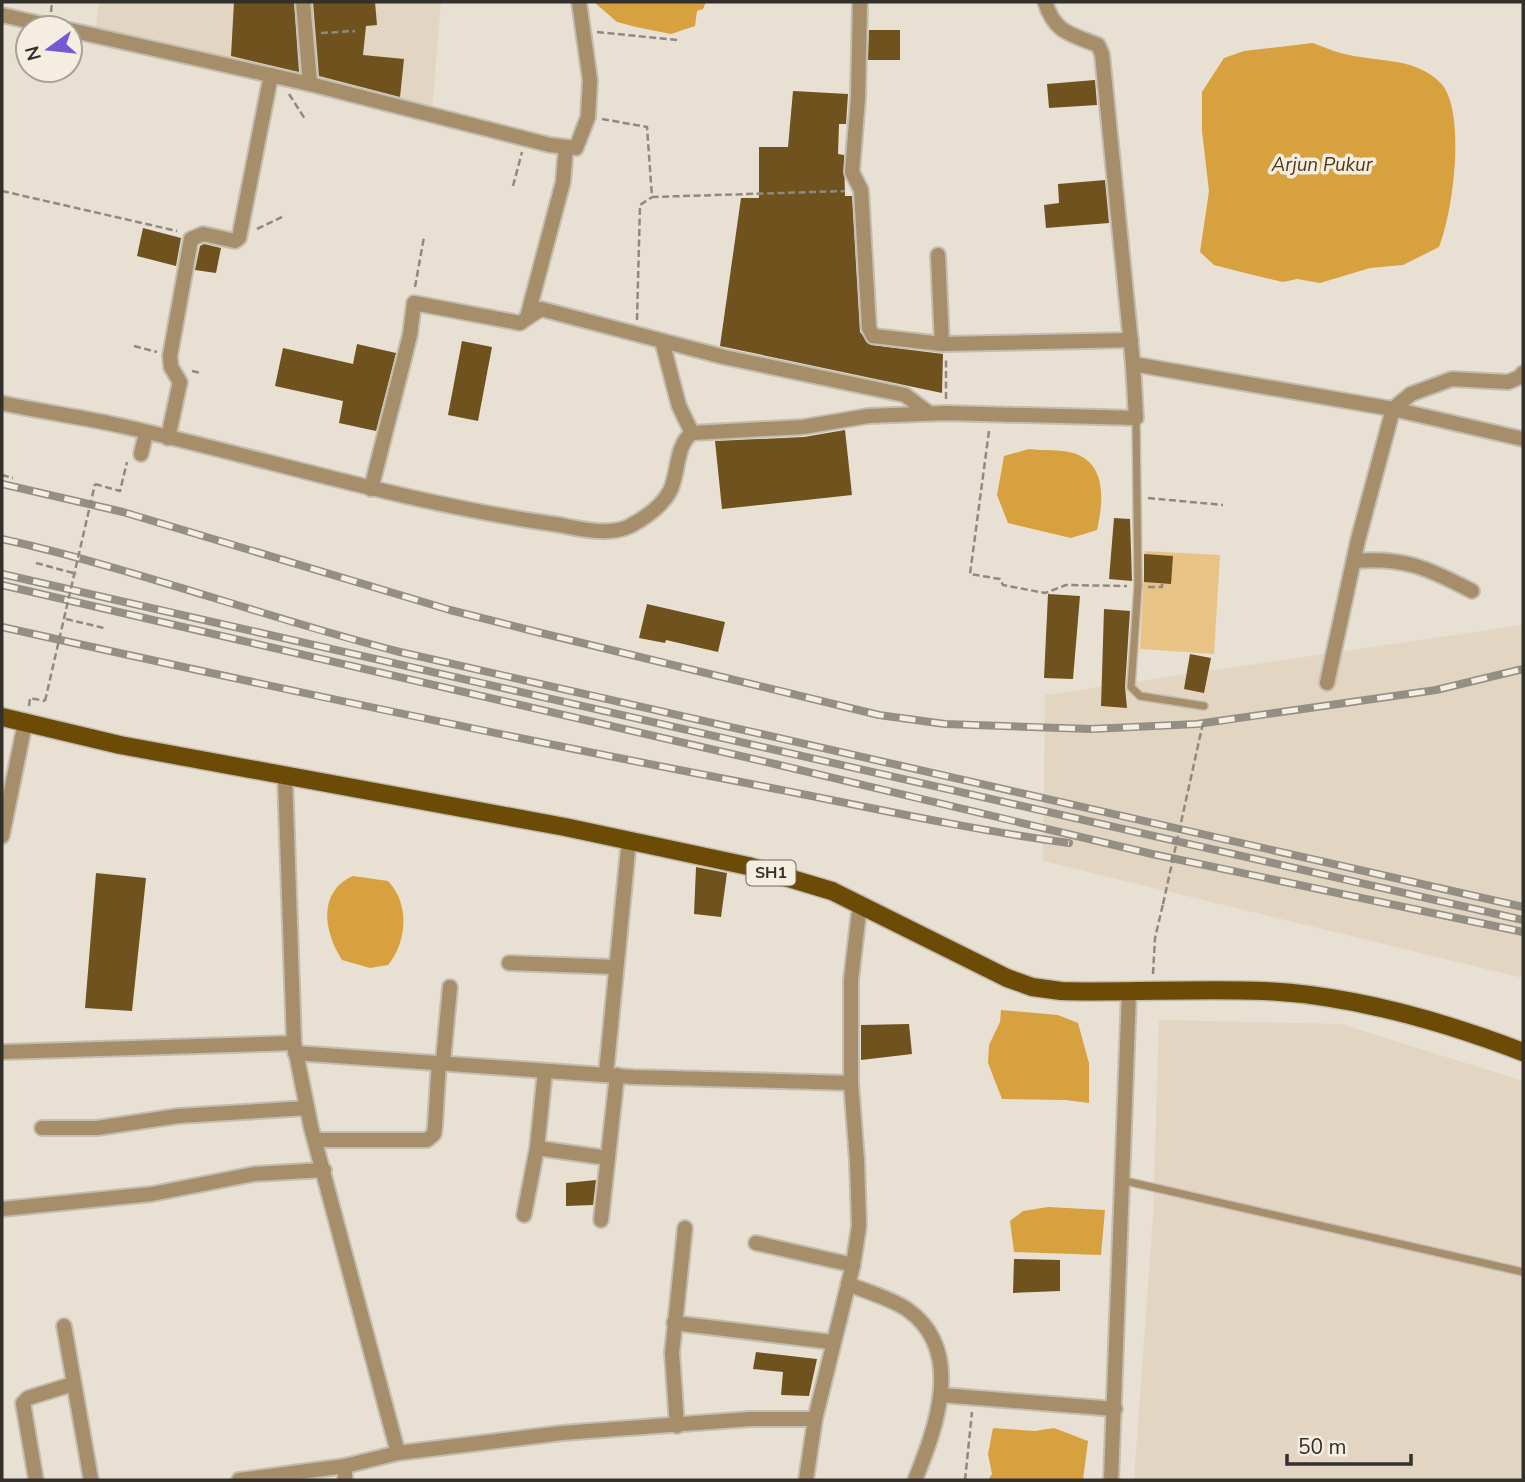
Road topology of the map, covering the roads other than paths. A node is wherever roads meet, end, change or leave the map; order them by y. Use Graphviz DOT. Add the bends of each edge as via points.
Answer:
graph roads {
  1 [pos="303,2"];
  2 [pos="579,2"];
  3 [pos="860,2"];
  4 [pos="1045,2"];
  5 [pos="84,33"];
  6 [pos="274,76"];
  7 [pos="310,84"];
  8 [pos="566,147"];
  9 [pos="938,255"];
  10 [pos="527,318"];
  11 [pos="1131,340"];
  12 [pos="662,341"];
  13 [pos="944,344"];
  14 [pos="1133,364"];
  15 [pos="1522,376"];
  16 [pos="2,403"];
  17 [pos="1393,409"];
  18 [pos="929,413"];
  19 [pos="1136,418"];
  20 [pos="146,433"];
  21 [pos="692,433"];
  22 [pos="168,438"];
  23 [pos="1523,439"];
  24 [pos="141,454"];
  25 [pos="371,489"];
  26 [pos="1354,561"];
  27 [pos="1472,591"];
  28 [pos="1327,683"];
  29 [pos="1204,706"];
  30 [pos="2,717"];
  31 [pos="25,723"];
  32 [pos="285,776"];
  33 [pos="2,836"];
  34 [pos="629,840"];
  35 [pos="860,903"];
  36 [pos="509,963"];
  37 [pos="616,967"];
  38 [pos="450,987"];
  39 [pos="1129,992"];
  40 [pos="295,1048"];
  41 [pos="2,1052"];
  42 [pos="1523,1052"];
  43 [pos="441,1062"];
  44 [pos="545,1071"];
  45 [pos="611,1074"];
  46 [pos="851,1083"];
  47 [pos="307,1108"];
  48 [pos="41,1128"];
  49 [pos="315,1140"];
  50 [pos="537,1148"];
  51 [pos="608,1158"];
  52 [pos="324,1170"];
  53 [pos="1120,1180"];
  54 [pos="2,1209"];
  55 [pos="524,1215"];
  56 [pos="601,1220"];
  57 [pos="685,1228"];
  58 [pos="756,1243"];
  59 [pos="853,1265"];
  60 [pos="1523,1272"];
  61 [pos="848,1284"];
  62 [pos="674,1323"];
  63 [pos="64,1326"];
  64 [pos="832,1342"];
  65 [pos="73,1384"];
  66 [pos="941,1395"];
  67 [pos="1115,1409"];
  68 [pos="815,1419"];
  69 [pos="677,1426"];
  70 [pos="398,1453"];
  71 [pos="345,1473"];
  72 [pos="36,1480"];
  73 [pos="91,1480"];
  74 [pos="239,1480"];
  75 [pos="806,1480"];
  76 [pos="915,1480"];
  77 [pos="1111,1480"];
  1 -- 7 [label="street"];
  2 -- 8 [label="street" via="590,80 588,117 576,148"];
  3 -- 13 [label="street" via="852,172 861,190 869,328 873,335"];
  4 -- 11 [label="street" via="1060,29 1098,45 1102,54"];
  5 -- 6 [label="street"];
  6 -- 7 [label="street"];
  6 -- 22 [label="street" via="239,238 203,234 191,239 170,356 180,382"];
  7 -- 8 [label="street"];
  8 -- 10 [label="street" via="563,182"];
  9 -- 13 [label="street"];
  10 -- 12 [label="street" via="541,309"];
  10 -- 25 [label="street" via="520,323 414,296 410,335"];
  11 -- 13 [label="street"];
  11 -- 14 [label="street"];
  12 -- 18 [label="street" via="905,395"];
  12 -- 21 [label="street" via="679,406"];
  14 -- 17 [label="street"];
  14 -- 19 [label="street"];
  15 -- 17 [label="street" via="1508,382 1452,379 1411,394"];
  16 -- 20 [label="street"];
  17 -- 23 [label="street"];
  17 -- 26 [label="street"];
  18 -- 19 [label="street"];
  18 -- 21 [label="street"];
  19 -- 29 [label="lane" via="1138,586 1133,691"];
  20 -- 22 [label="street"];
  20 -- 24 [label="street"];
  21 -- 25 [label="street" via="679,455 670,491 652,513 628,527 600,531 472,512"];
  22 -- 25 [label="street"];
  26 -- 27 [label="street" via="1385,558 1408,562"];
  26 -- 28 [label="street"];
  30 -- 31 [label="main road, SH1"];
  31 -- 32 [label="main road, SH1"];
  31 -- 33 [label="street"];
  32 -- 34 [label="main road, SH1"];
  32 -- 40 [label="street"];
  34 -- 35 [label="main road, SH1" via="748,866"];
  34 -- 37 [label="street"];
  35 -- 39 [label="main road, SH1" via="1032,987 1061,992"];
  35 -- 46 [label="street" via="851,979"];
  36 -- 37 [label="street"];
  37 -- 45 [label="street"];
  38 -- 43 [label="street"];
  39 -- 42 [label="main road, SH1" via="1264,991 1341,1001 1454,1027"];
  39 -- 53 [label="street"];
  40 -- 41 [label="street"];
  40 -- 43 [label="street"];
  40 -- 47 [label="street"];
  43 -- 44 [label="street"];
  43 -- 49 [label="street" via="435,1126 427,1140"];
  44 -- 45 [label="street"];
  44 -- 50 [label="street"];
  45 -- 46 [label="street"];
  45 -- 51 [label="street"];
  46 -- 59 [label="street" via="859,1193"];
  47 -- 48 [label="street" via="178,1116 97,1128"];
  47 -- 49 [label="street"];
  49 -- 52 [label="street"];
  50 -- 51 [label="street"];
  50 -- 55 [label="street"];
  51 -- 56 [label="street"];
  52 -- 54 [label="street" via="254,1174 152,1194"];
  52 -- 70 [label="street"];
  53 -- 60 [label="lane"];
  53 -- 67 [label="street"];
  57 -- 62 [label="street"];
  58 -- 59 [label="street"];
  59 -- 61 [label="street"];
  61 -- 64 [label="street"];
  61 -- 66 [label="street" via="905,1308 921,1320 938,1349"];
  62 -- 64 [label="street"];
  62 -- 69 [label="street"];
  63 -- 65 [label="street"];
  64 -- 68 [label="street"];
  65 -- 72 [label="street" via="23,1403"];
  65 -- 73 [label="street"];
  66 -- 67 [label="street"];
  66 -- 76 [label="street"];
  67 -- 77 [label="street"];
  68 -- 69 [label="street"];
  68 -- 75 [label="street"];
  69 -- 70 [label="street" via="562,1433"];
  70 -- 71 [label="street"];
  71 -- 74 [label="street"];
}
